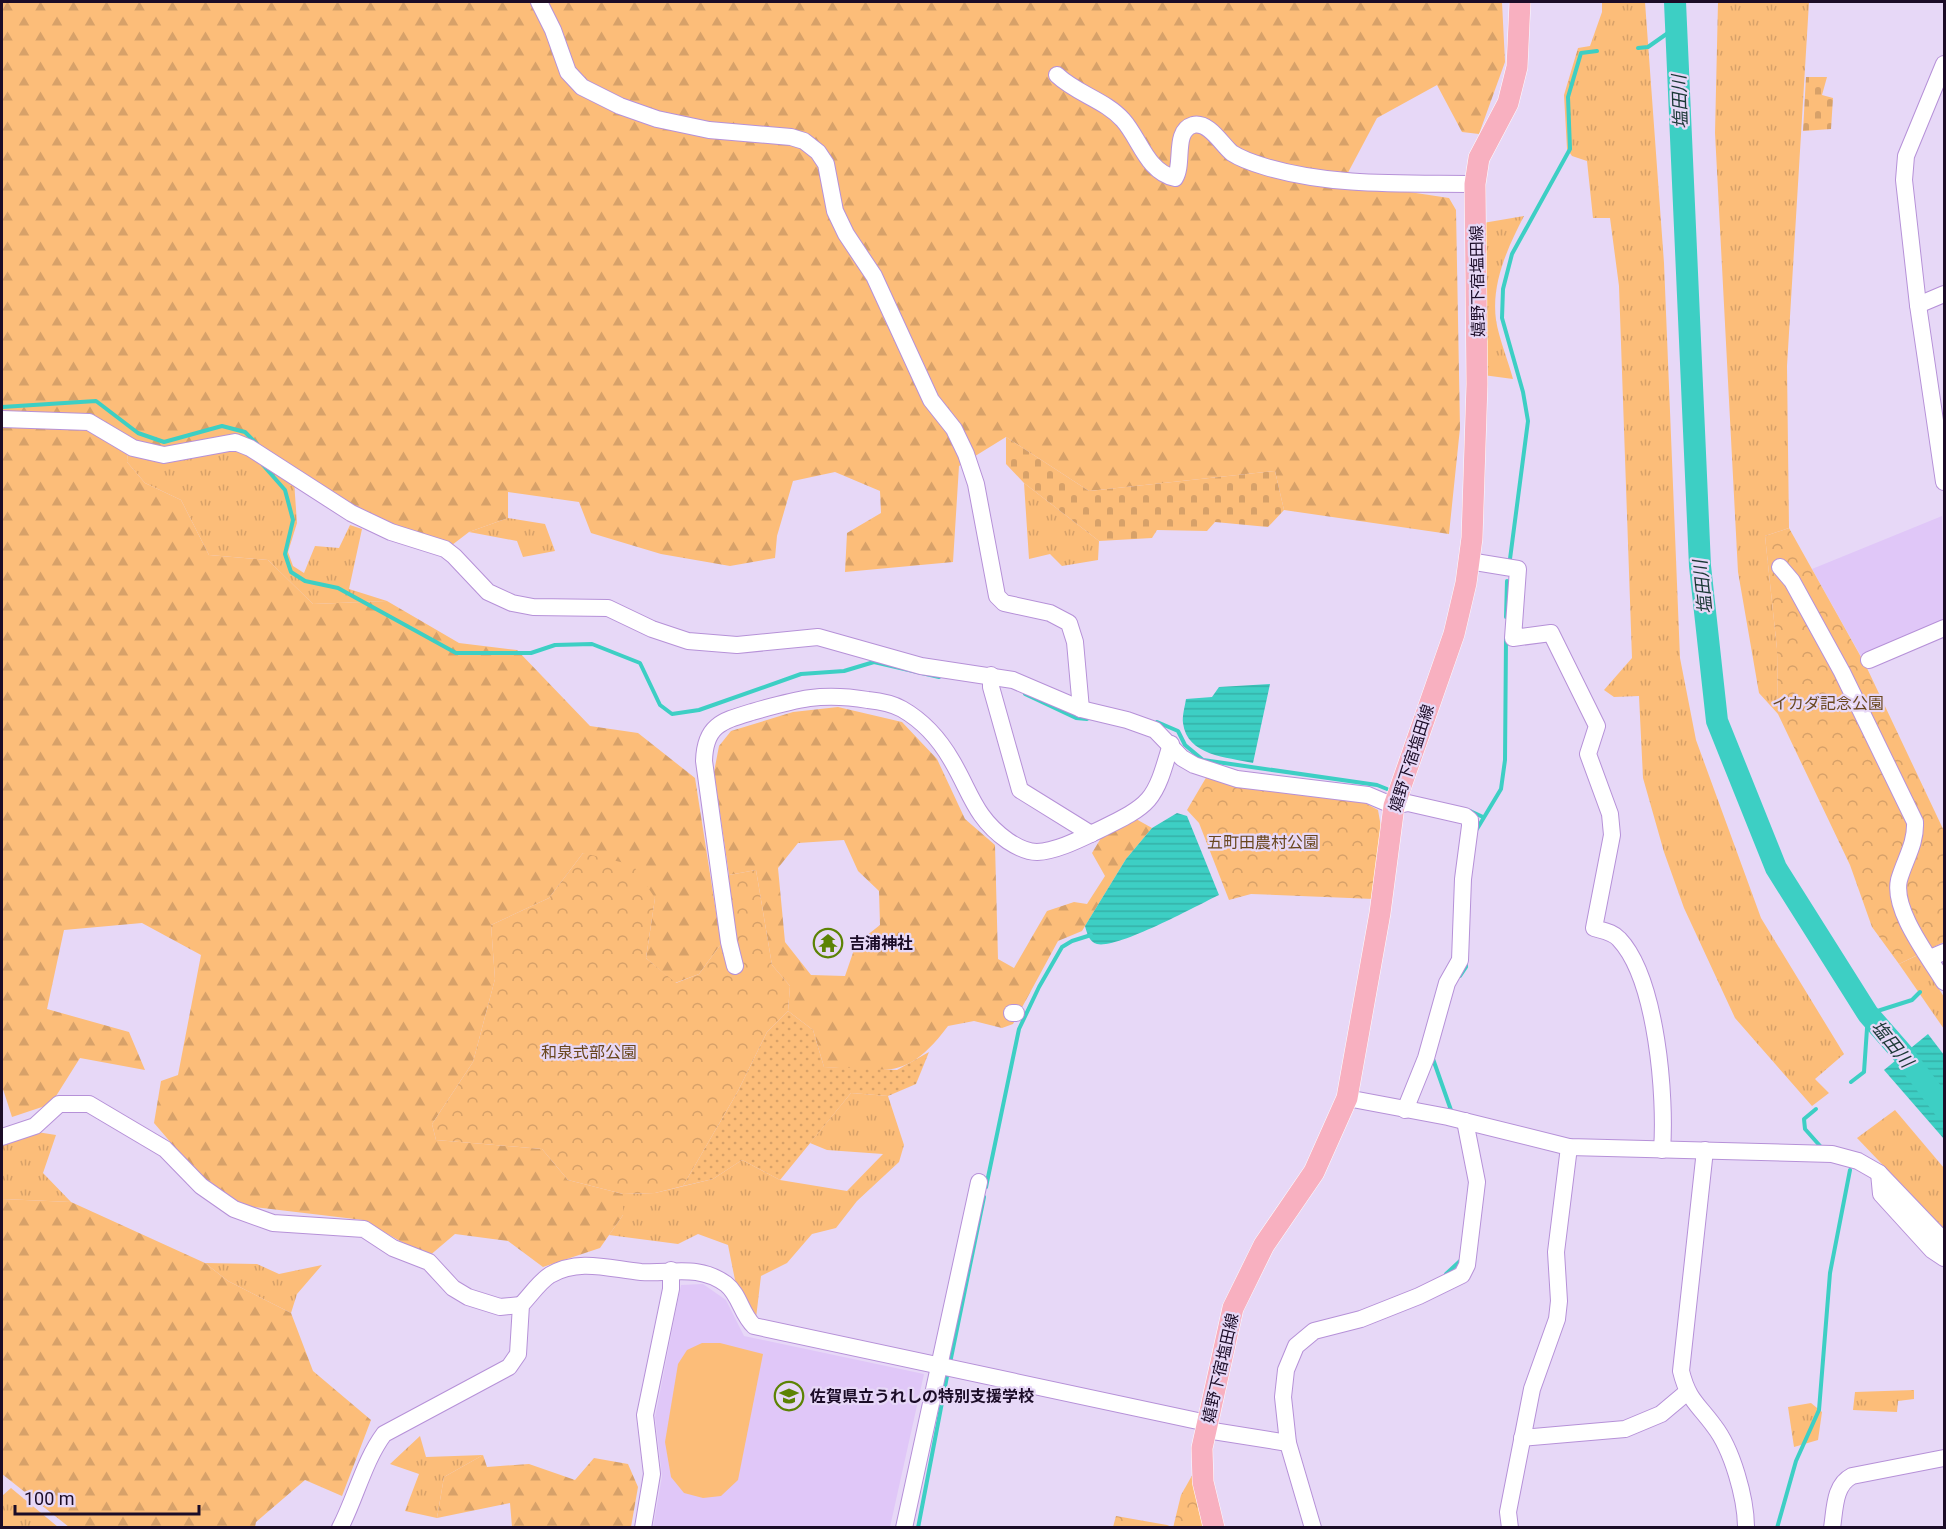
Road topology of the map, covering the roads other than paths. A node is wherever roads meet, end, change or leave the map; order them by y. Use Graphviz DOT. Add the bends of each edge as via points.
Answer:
graph roads {
  1 [pos="539,2"];
  2 [pos="1520,2"];
  3 [pos="1944,63"];
  4 [pos="1057,75"];
  5 [pos="1475,184"];
  6 [pos="1944,294"];
  7 [pos="1918,305"];
  8 [pos="2,419"];
  9 [pos="1944,482"];
  10 [pos="1469,561"];
  11 [pos="1780,567"];
  12 [pos="1944,628"];
  13 [pos="1869,660"];
  14 [pos="991,681"];
  15 [pos="1081,709"];
  16 [pos="1171,744"];
  17 [pos="1394,806"];
  18 [pos="1091,834"];
  19 [pos="1937,955"];
  20 [pos="735,966"];
  21 [pos="1944,982"];
  22 [pos="1347,1098"];
  23 [pos="1405,1110"];
  24 [pos="1465,1121"];
  25 [pos="2,1137"];
  26 [pos="1569,1147"];
  27 [pos="1662,1150"];
  28 [pos="1705,1150"];
  29 [pos="1879,1173"];
  30 [pos="979,1182"];
  31 [pos="1944,1241"];
  32 [pos="1944,1258"];
  33 [pos="671,1270"];
  34 [pos="521,1305"];
  35 [pos="939,1367"];
  36 [pos="1686,1393"];
  37 [pos="1207,1423"];
  38 [pos="1522,1438"];
  39 [pos="1283,1443"];
  40 [pos="1944,1458"];
  41 [pos="340,1527"];
  42 [pos="643,1527"];
  43 [pos="904,1527"];
  44 [pos="1214,1527"];
  45 [pos="1313,1527"];
  46 [pos="1510,1527"];
  47 [pos="1746,1527"];
  48 [pos="1832,1527"];
  1 -- 15 [label="street" via="554,30 568,72 582,87 620,106 657,118 709,130 791,137 818,152 826,164 835,211 846,234 874,276 931,400 954,429 966,454 976,484 997,596 1004,603 1050,613 1069,623 1075,642"];
  2 -- 5 [label="main road, 嬉野下宿塩田線" via="1517,68 1510,94 1479,158"];
  3 -- 7 [label="street" via="1906,156 1904,180"];
  4 -- 5 [label="street" via="1114,110 1129,126 1148,160 1175,178 1180,170 1180,141 1184,130 1194,125 1205,126 1233,154 1266,167 1352,183"];
  5 -- 10 [label="main road, 嬉野下宿塩田線" via="1477,384"];
  6 -- 7 [label="street"];
  7 -- 9 [label="street"];
  8 -- 14 [label="street" via="89,422 133,448 164,455 235,442 266,456 351,513 391,532 445,549 488,592 512,603 533,608 608,608 687,641 736,645 818,638"];
  10 -- 17 [label="main road, 嬉野下宿塩田線" via="1454,634"];
  10 -- 27 [label="street" via="1518,569 1513,638 1551,633 1597,726 1588,754 1610,814 1612,835 1594,928 1621,940 1640,974 1656,1035 1665,1117"];
  11 -- 19 [label="street" via="1792,581 1842,672 1915,822 1916,838 1899,882 1900,901 1910,925"];
  12 -- 13 [label="street"];
  14 -- 15 [label="street" via="1013,680"];
  14 -- 18 [label="street" via="1020,790"];
  15 -- 16 [label="street" via="1155,730"];
  16 -- 17 [label="street" via="1194,765 1237,779 1368,795"];
  16 -- 18 [label="street" via="1159,787 1144,804"];
  17 -- 22 [label="main road, 嬉野下宿塩田線" via="1380,913"];
  17 -- 23 [label="street" via="1408,803 1470,820 1460,960 1446,983 1426,1058"];
  18 -- 20 [label="street" via="1053,849 1036,852 1018,848 991,829 976,810 952,760 929,729 901,708 845,696 818,695 732,718 714,727 704,743 704,760"];
  19 -- 21 [label="street"];
  22 -- 23 [label="street"];
  22 -- 37 [label="main road, 嬉野下宿塩田線" via="1314,1172 1264,1245 1233,1308"];
  23 -- 24 [label="street"];
  24 -- 26 [label="street"];
  24 -- 39 [label="street" via="1477,1182 1467,1266 1462,1275 1361,1319 1314,1331 1296,1346 1286,1370"];
  25 -- 34 [label="street" via="35,1126 59,1104 89,1104 165,1149 201,1186 234,1209 273,1223 364,1229 393,1248 429,1263 468,1298 500,1307"];
  26 -- 27 [label="street"];
  26 -- 38 [label="street" via="1556,1252 1557,1319 1532,1389"];
  27 -- 28 [label="street"];
  28 -- 29 [label="street" via="1832,1154 1858,1161"];
  28 -- 36 [label="street" via="1682,1343 1681,1371"];
  29 -- 31 [label="street"];
  29 -- 32 [label="street" via="1881,1194"];
  30 -- 35 [label="street"];
  33 -- 34 [label="street" via="643,1272 591,1265 569,1268 550,1276"];
  33 -- 35 [label="street" via="708,1273 728,1286 745,1318 754,1326"];
  33 -- 42 [label="street" via="671,1289 645,1415 652,1474"];
  34 -- 41 [label="street" via="515,1362 384,1434 372,1450"];
  35 -- 37 [label="street"];
  35 -- 43 [label="street"];
  36 -- 38 [label="street" via="1661,1414 1625,1429"];
  36 -- 47 [label="street" via="1725,1442 1744,1501"];
  37 -- 39 [label="street" via="1213,1431"];
  37 -- 44 [label="main road, 嬉野下宿塩田線" via="1202,1448 1203,1482"];
  38 -- 46 [label="street" via="1508,1512"];
  39 -- 45 [label="street"];
  40 -- 48 [label="street" via="1844,1480 1838,1491"];
}
